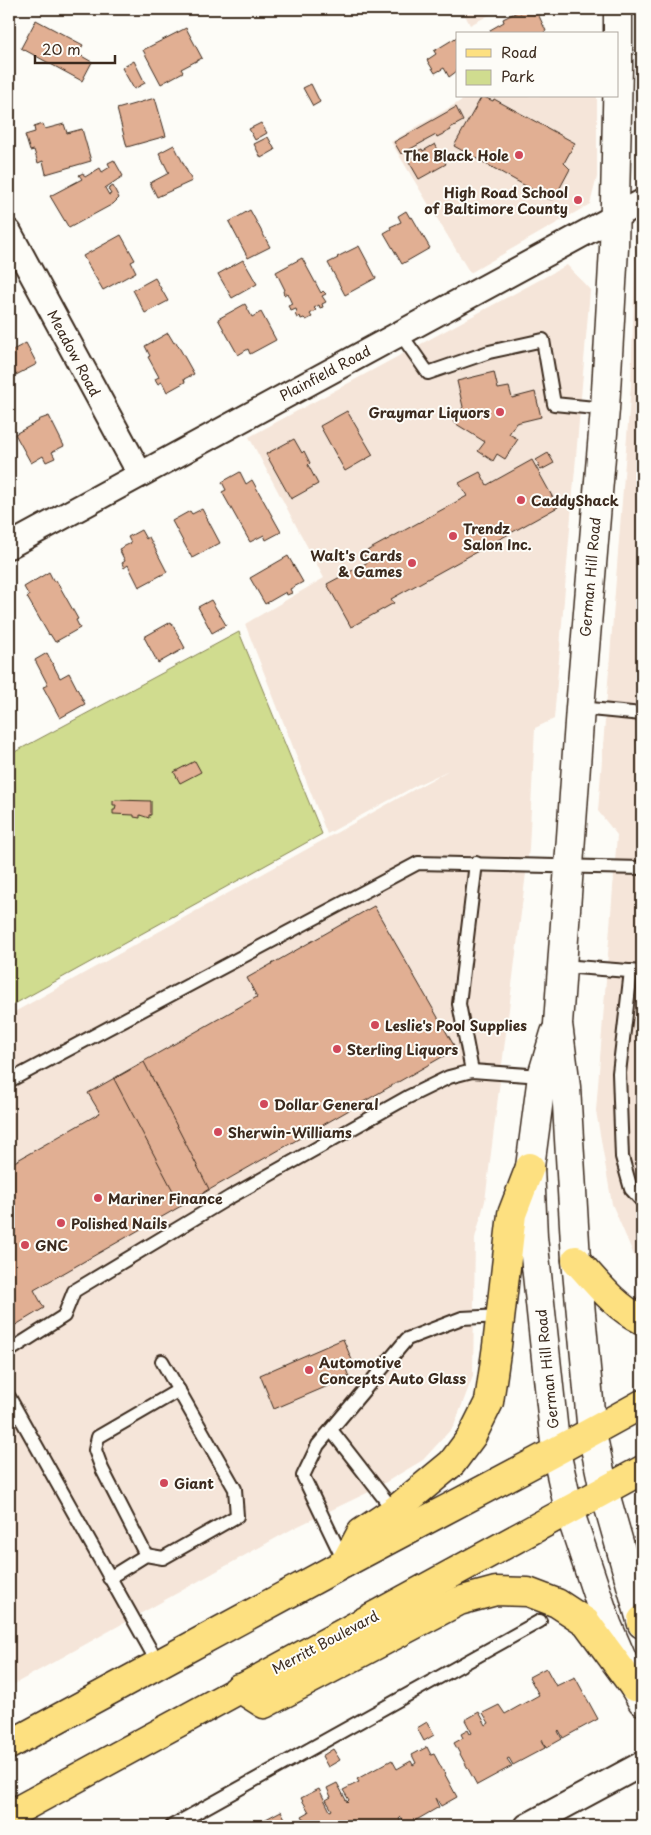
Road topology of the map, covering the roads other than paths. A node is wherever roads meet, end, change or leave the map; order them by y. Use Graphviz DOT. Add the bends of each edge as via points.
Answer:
graph roads {
  1 [pos="618,9"];
  2 [pos="618,32"];
  3 [pos="617,98"];
  4 [pos="642,202"];
  5 [pos="616,216"];
  6 [pos="9,232"];
  7 [pos="400,333"];
  8 [pos="605,409"];
  9 [pos="140,474"];
  10 [pos="9,546"];
  11 [pos="580,708"];
  12 [pos="642,714"];
  13 [pos="476,863"];
  14 [pos="569,866"];
  15 [pos="642,868"];
  16 [pos="562,966"];
  17 [pos="637,972"];
  18 [pos="558,1024"];
  19 [pos="472,1071"];
  20 [pos="542,1076"];
  21 [pos="9,1081"];
  22 [pos="530,1166"];
  23 [pos="642,1201"];
  24 [pos="576,1260"];
  25 [pos="501,1316"];
  26 [pos="642,1320"];
  27 [pos="9,1352"];
  28 [pos="162,1361"];
  29 [pos="179,1390"];
  30 [pos="9,1397"];
  31 [pos="642,1404"];
  32 [pos="330,1430"];
  33 [pos="592,1433"];
  34 [pos="556,1452"];
  35 [pos="642,1470"];
  36 [pos="604,1490"];
  37 [pos="569,1510"];
  38 [pos="394,1511"];
  39 [pos="146,1555"];
  40 [pos="345,1563"];
  41 [pos="109,1578"];
  42 [pos="540,1621"];
  43 [pos="642,1622"];
  44 [pos="159,1665"];
  45 [pos="239,1688"];
  46 [pos="638,1694"];
  47 [pos="9,1745"];
  48 [pos="642,1764"];
  49 [pos="9,1815"];
  50 [pos="172,1826"];
  51 [pos="527,1826"];
  1 -- 2 [label="street, German Hill Road"];
  3 -- 5 [label="street, German Hill Road"];
  4 -- 5 [label="street, Plainfield Road"];
  5 -- 7 [label="street, Plainfield Road"];
  5 -- 8 [label="street, German Hill Road"];
  6 -- 9 [label="street, Meadow Road"];
  7 -- 8 [label="lane" via="428,373 489,352 543,340 554,404"];
  7 -- 9 [label="street, Plainfield Road"];
  8 -- 11 [label="street, German Hill Road"];
  9 -- 10 [label="street, Plainfield Road"];
  11 -- 12 [label="lane"];
  11 -- 14 [label="street, German Hill Road"];
  13 -- 14 [label="lane"];
  13 -- 19 [label="lane" via="459,1004"];
  13 -- 21 [label="lane" via="418,863"];
  14 -- 15 [label="lane"];
  14 -- 16 [label="street, German Hill Road"];
  16 -- 17 [label="lane"];
  16 -- 18 [label="street, German Hill Road"];
  17 -- 23 [label="lane" via="619,1073 622,1157 630,1189"];
  18 -- 20 [label="street, German Hill Road"];
  18 -- 24 [label="street, German Hill Road" via="567,1097"];
  19 -- 20 [label="lane"];
  19 -- 27 [label="lane" via="408,1097 74,1291 64,1316"];
  20 -- 22 [label="street, German Hill Road"];
  22 -- 25 [label="main road" via="512,1214"];
  22 -- 34 [label="street, German Hill Road" via="533,1237"];
  24 -- 26 [label="main road" via="627,1313"];
  24 -- 33 [label="street, German Hill Road"];
  25 -- 32 [label="lane" via="462,1318 408,1339"];
  25 -- 38 [label="main road" via="488,1402 472,1436 452,1463"];
  28 -- 29 [label="lane"];
  29 -- 39 [label="lane" via="98,1437 95,1450"];
  29 -- 39 [label="lane" via="235,1489 237,1516 163,1558"];
  30 -- 41 [label="lane"];
  31 -- 33 [label="main road"];
  32 -- 38 [label="lane"];
  32 -- 40 [label="lane" via="318,1445 303,1476"];
  33 -- 34 [label="main road"];
  33 -- 36 [label="street, German Hill Road"];
  34 -- 37 [label="street, German Hill Road"];
  34 -- 40 [label="main road"];
  35 -- 36 [label="main road, Merritt Boulevard"];
  36 -- 37 [label="main road, Merritt Boulevard"];
  36 -- 43 [label="street, German Hill Road"];
  37 -- 45 [label="main road, Merritt Boulevard"];
  37 -- 46 [label="street, German Hill Road" via="607,1624"];
  38 -- 40 [label="main road" via="362,1532"];
  39 -- 41 [label="lane"];
  40 -- 44 [label="main road"];
  41 -- 44 [label="lane"];
  42 -- 50 [label="lane"];
  44 -- 47 [label="main road"];
  45 -- 46 [label="main road" via="264,1704 458,1601 496,1591 528,1592 557,1604 586,1622"];
  45 -- 49 [label="main road, Merritt Boulevard"];
  48 -- 51 [label="street"];
}
